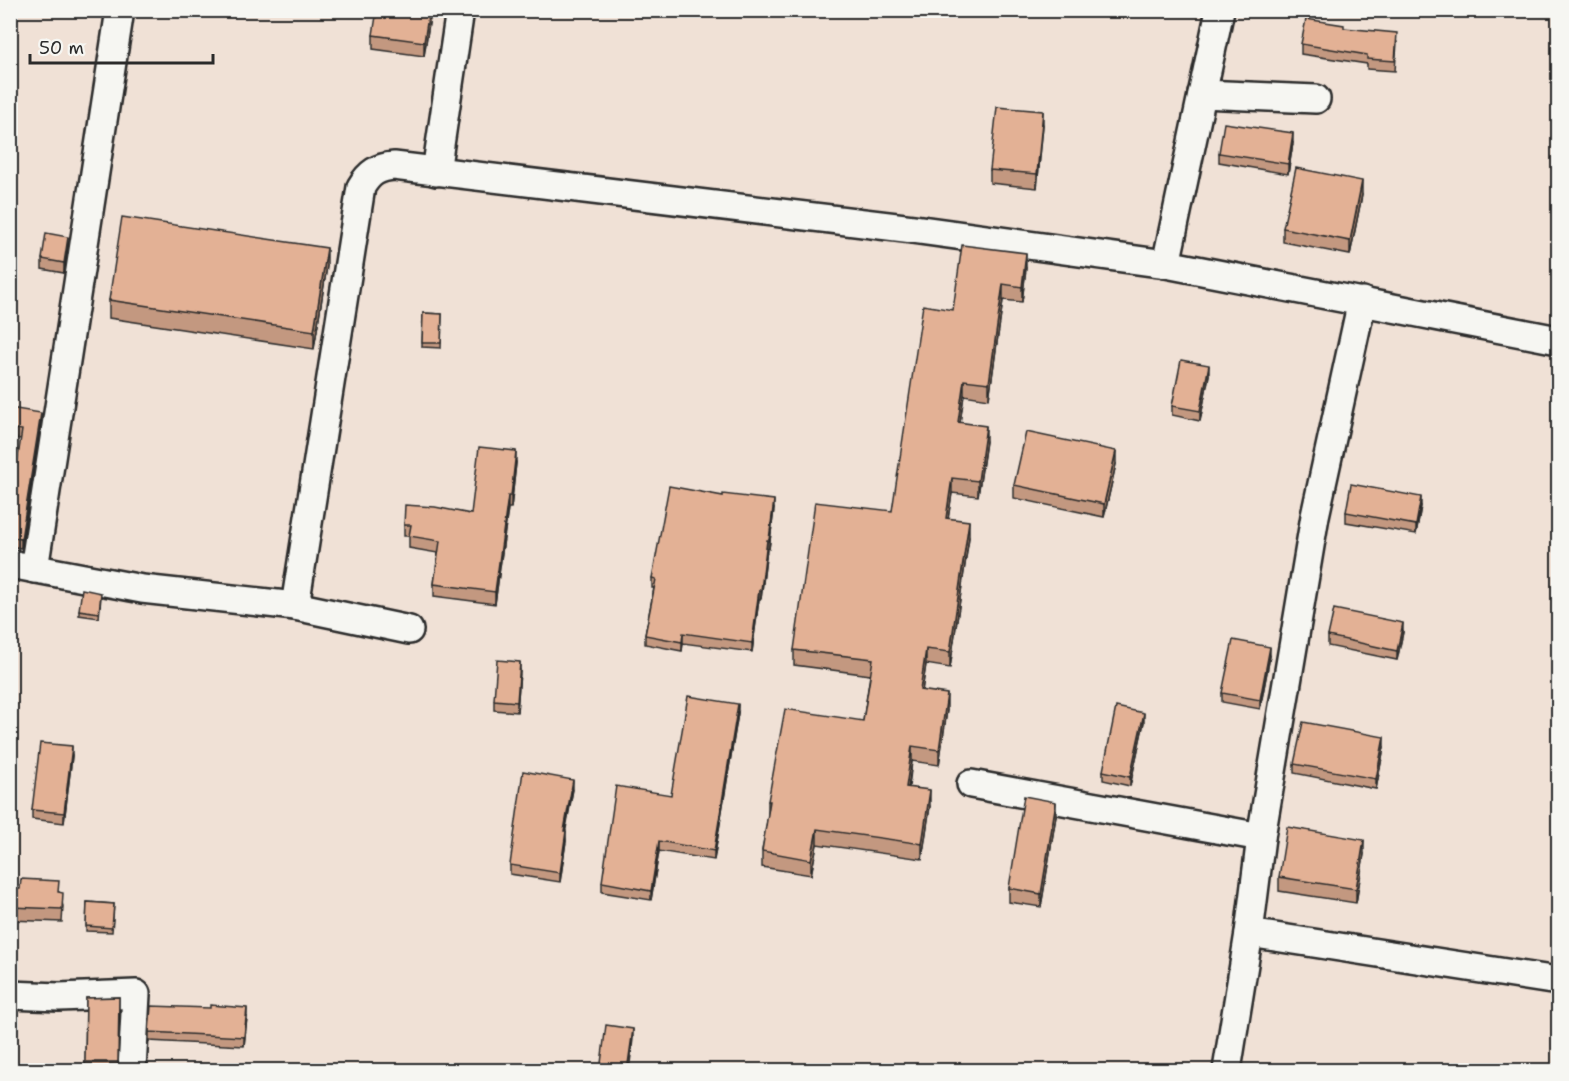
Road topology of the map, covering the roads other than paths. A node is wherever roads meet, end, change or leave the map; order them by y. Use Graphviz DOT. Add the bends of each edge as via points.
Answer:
graph roads {
  1 [pos="120,10"];
  2 [pos="460,10"];
  3 [pos="1220,10"];
  4 [pos="1202,94"];
  5 [pos="1316,99"];
  6 [pos="436,172"];
  7 [pos="1166,264"];
  8 [pos="1362,301"];
  9 [pos="1558,340"];
  10 [pos="22,566"];
  11 [pos="295,606"];
  12 [pos="409,630"];
  13 [pos="972,784"];
  14 [pos="1261,837"];
  15 [pos="1249,933"];
  16 [pos="1558,981"];
  17 [pos="10,994"];
  18 [pos="132,1071"];
  19 [pos="1227,1071"];
  1 -- 10 [label="street"];
  2 -- 6 [label="street"];
  3 -- 4 [label="street"];
  4 -- 5 [label="street"];
  4 -- 7 [label="street"];
  6 -- 7 [label="street" via="913,229"];
  6 -- 11 [label="street" via="383,167 373,171 361,187"];
  7 -- 8 [label="street"];
  8 -- 9 [label="street"];
  8 -- 14 [label="street" via="1315,516"];
  10 -- 11 [label="street" via="142,589"];
  11 -- 12 [label="street"];
  13 -- 14 [label="street"];
  14 -- 15 [label="street"];
  15 -- 16 [label="street"];
  15 -- 19 [label="street"];
  17 -- 18 [label="street" via="136,994"];
}
